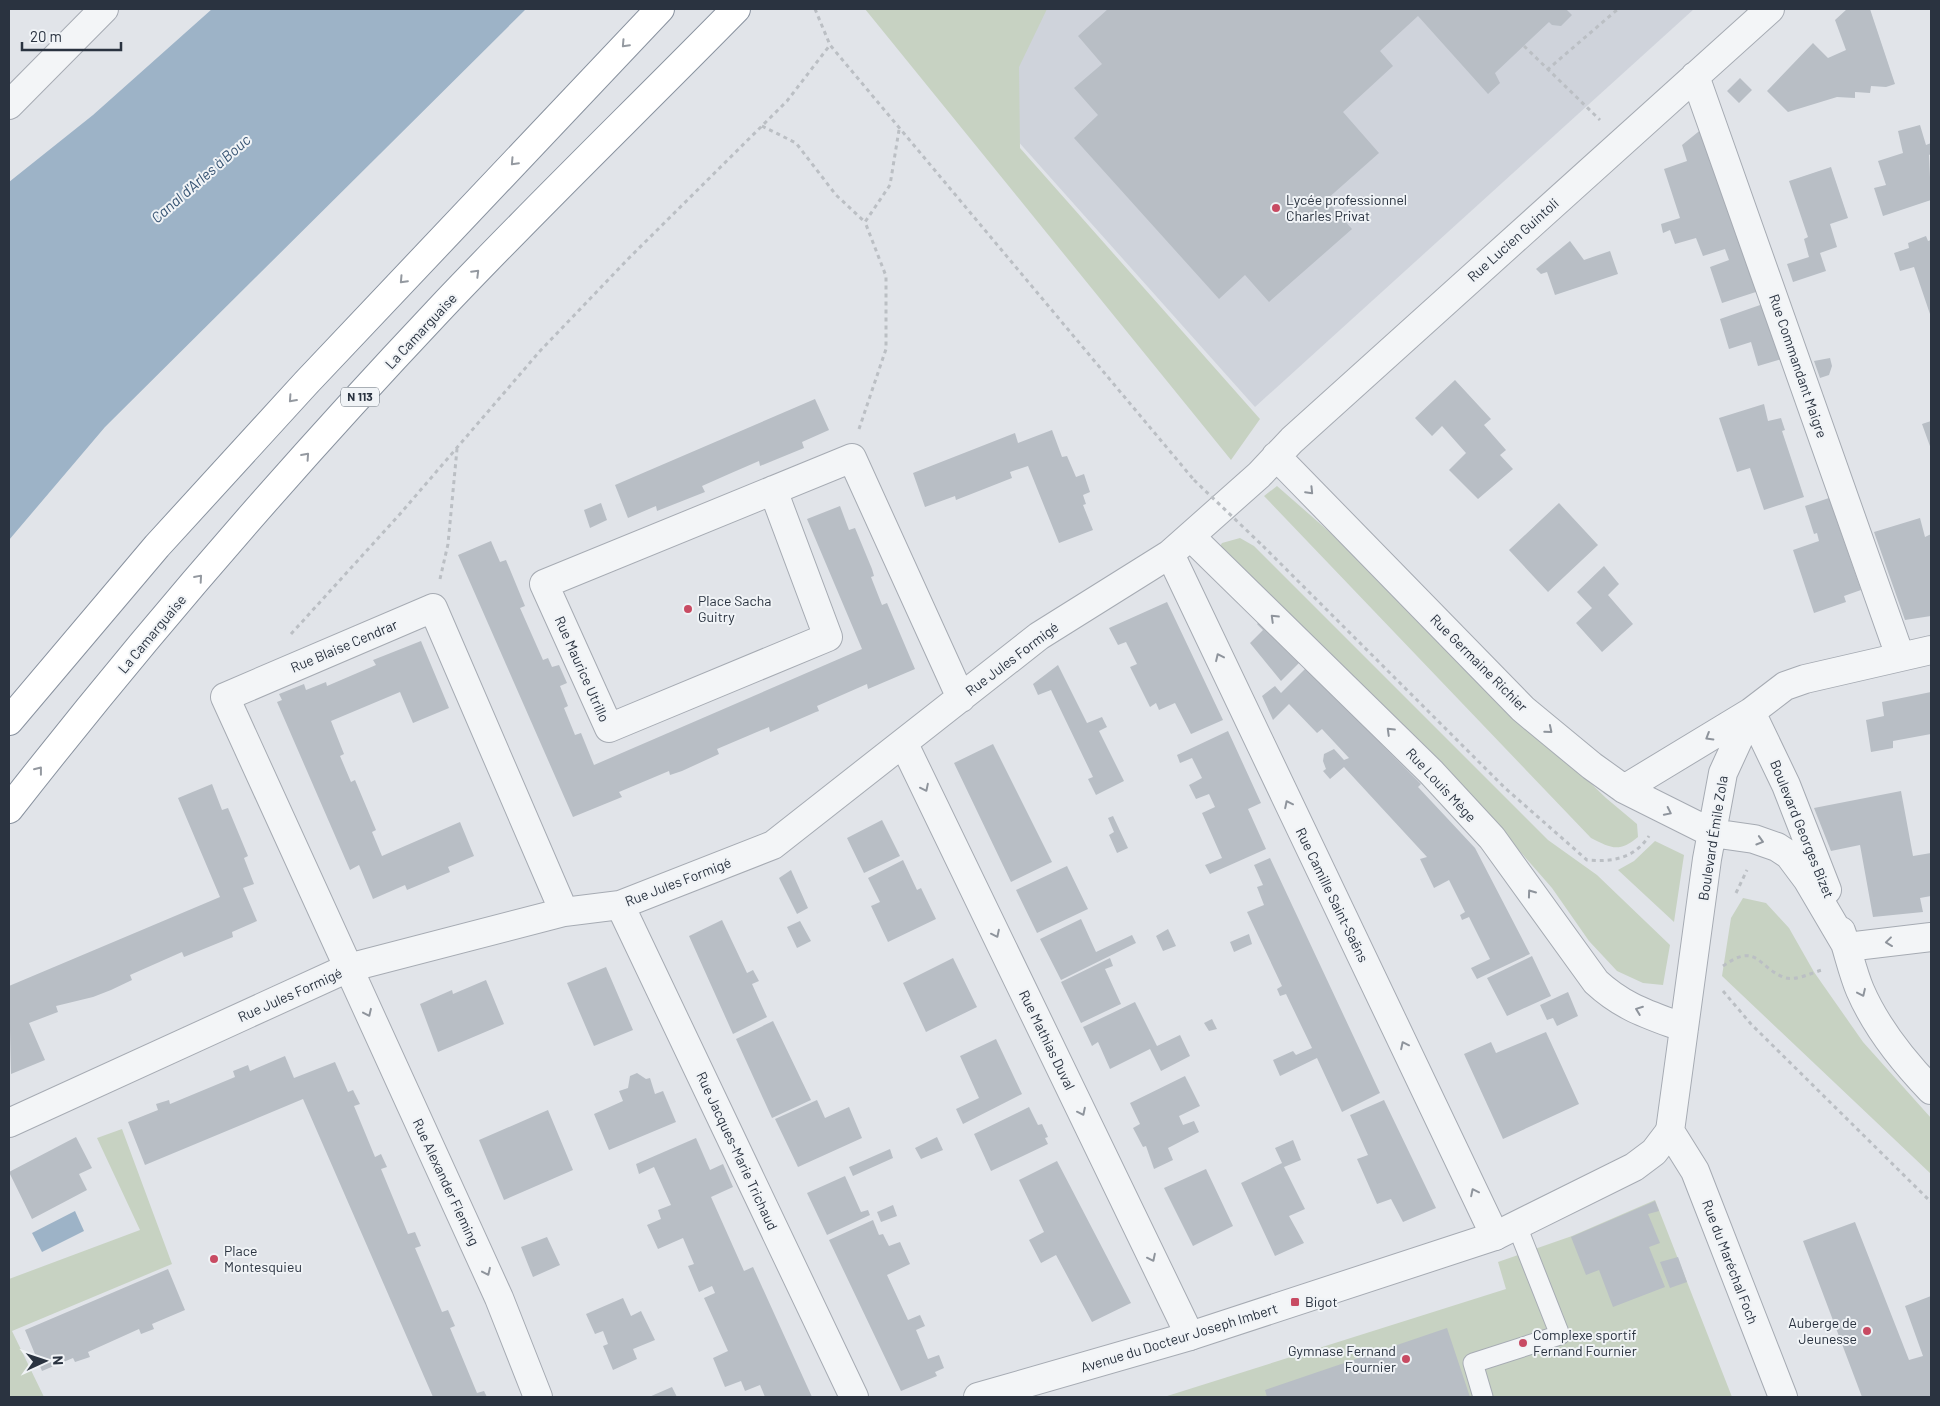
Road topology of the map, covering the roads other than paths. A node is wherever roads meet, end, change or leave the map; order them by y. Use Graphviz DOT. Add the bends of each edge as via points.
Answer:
graph roads {
  1 [pos="104,9"];
  2 [pos="660,9"];
  3 [pos="736,9"];
  4 [pos="1770,9"];
  5 [pos="1695,76"];
  6 [pos="9,105"];
  7 [pos="1268,465"];
  8 [pos="773,490"];
  9 [pos="1180,546"];
  10 [pos="1931,650"];
  11 [pos="1900,656"];
  12 [pos="961,698"];
  13 [pos="1751,712"];
  14 [pos="9,721"];
  15 [pos="904,744"];
  16 [pos="1624,789"];
  17 [pos="9,809"];
  18 [pos="1712,833"];
  19 [pos="620,905"];
  20 [pos="564,912"];
  21 [pos="1931,937"];
  22 [pos="1849,953"];
  23 [pos="348,968"];
  24 [pos="1684,1028"];
  25 [pos="1931,1090"];
  26 [pos="9,1122"];
  27 [pos="1670,1131"];
  28 [pos="1506,1231"];
  29 [pos="1190,1336"];
  30 [pos="538,1397"];
  31 [pos="854,1397"];
  32 [pos="978,1397"];
  33 [pos="1484,1397"];
  34 [pos="1783,1397"];
  1 -- 6 [label="street"];
  2 -- 14 [label="highway, one-way" via="313,375 196,503"];
  17 -- 3 [label="highway, La Camarguaise / N 113, one-way" via="76,723 256,512 432,318"];
  4 -- 5 [label="street, Rue Lucien Guintoli"];
  5 -- 7 [label="street, Rue Lucien Guintoli"];
  5 -- 11 [label="street, Rue Commandant Maigre"];
  7 -- 9 [label="street, Rue Jules Formigé"];
  7 -- 16 [label="street, Rue Germaine Richier, one-way" via="1523,709"];
  8 -- 8 [label="street, Rue Maurice Utrillo" via="828,637 609,728 544,584"];
  8 -- 12 [label="street, Rue Maurice Utrillo" via="852,458"];
  9 -- 12 [label="street, Rue Jules Formigé" via="1039,636"];
  24 -- 9 [label="street, Rue Louis Mège, one-way" via="1627,1006 1596,982 1492,838 1432,772"];
  28 -- 9 [label="street, Rue Camille Saint-Saëns, one-way"];
  10 -- 11 [label="street, Boulevard Émile Zola"];
  11 -- 13 [label="street, Boulevard Émile Zola" via="1784,686"];
  12 -- 15 [label="street, Rue Jules Formigé"];
  13 -- 16 [label="street, one-way"];
  13 -- 18 [label="street, Boulevard Émile Zola" via="1723,773"];
  13 -- 22 [label="street, Boulevard Georges Bizet" via="1786,785"];
  15 -- 19 [label="street, Rue Jules Formigé" via="773,845"];
  15 -- 29 [label="street, Rue Mathias Duval, one-way"];
  16 -- 18 [label="street, Rue Germaine Richier, one-way"];
  18 -- 22 [label="street, Boulevard Georges Bizet, one-way" via="1761,842 1778,847 1789,855"];
  18 -- 24 [label="street, Boulevard Émile Zola"];
  19 -- 20 [label="street, Rue Jules Formigé"];
  19 -- 31 [label="street, Rue Jacques-Marie Trichaud"];
  20 -- 23 [label="street, Rue Jules Formigé"];
  20 -- 23 [label="street, Rue Blaise Cendrar" via="433,608 225,697"];
  21 -- 22 [label="street, one-way"];
  22 -- 25 [label="street, Boulevard Georges Bizet, one-way" via="1871,1011 1902,1059"];
  23 -- 26 [label="street, Rue Jules Formigé"];
  23 -- 30 [label="street, Rue Alexander Fleming, one-way" via="499,1298"];
  24 -- 27 [label="street, Boulevard Émile Zola"];
  27 -- 28 [label="street, Avenue du Docteur Joseph Imbert" via="1654,1152 1634,1167"];
  27 -- 34 [label="street, Rue du Maréchal Foch" via="1695,1171"];
  28 -- 29 [label="street, Avenue du Docteur Joseph Imbert"];
  28 -- 33 [label="lane" via="1560,1336 1474,1363"];
  29 -- 32 [label="street, Avenue du Docteur Joseph Imbert"];
}
